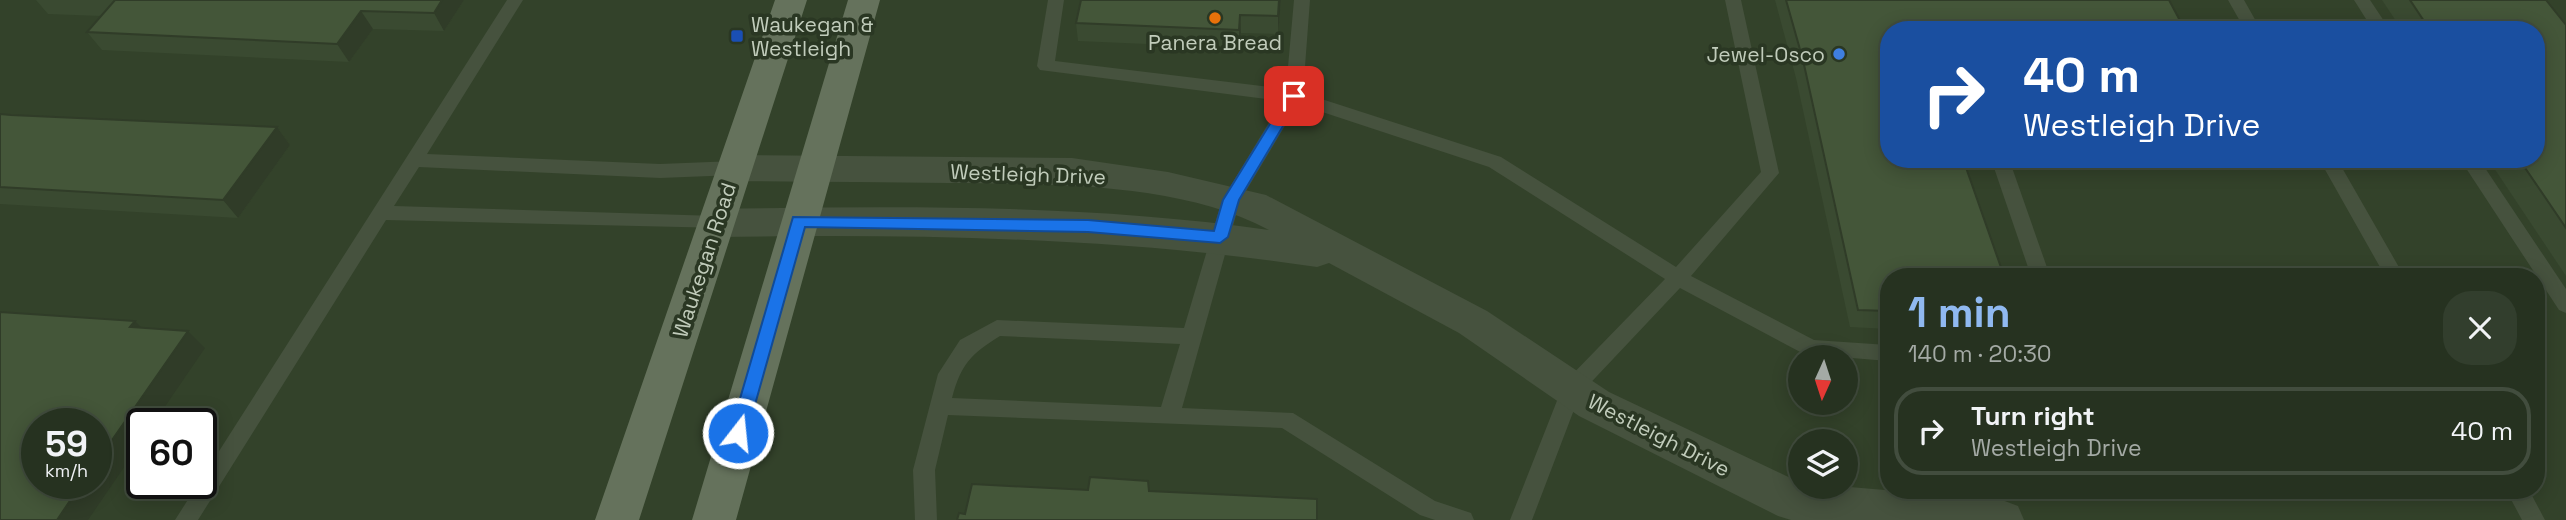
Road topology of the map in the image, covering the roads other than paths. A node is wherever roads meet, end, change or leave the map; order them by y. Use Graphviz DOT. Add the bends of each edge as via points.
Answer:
graph roads {
  1 [pos="515,0"];
  2 [pos="791,0"];
  3 [pos="864,0"];
  4 [pos="1056,0"];
  5 [pos="1302,0"];
  6 [pos="1733,0"];
  7 [pos="2236,0"];
  8 [pos="2362,0"];
  9 [pos="2248,21"];
  10 [pos="2376,21"];
  11 [pos="1294,96"];
  12 [pos="414,160"];
  13 [pos="735,167"];
  14 [pos="2003,168"];
  15 [pos="2333,168"];
  16 [pos="2475,168"];
  17 [pos="817,169"];
  18 [pos="1231,200"];
  19 [pos="381,213"];
  20 [pos="799,222"];
  21 [pos="717,223"];
  22 [pos="1220,237"];
  23 [pos="1347,257"];
  24 [pos="2038,268"];
  25 [pos="2390,268"];
  26 [pos="2541,268"];
  27 [pos="2545,273"];
  28 [pos="1678,278"];
  29 [pos="2566,305"];
  30 [pos="1192,335"];
  31 [pos="1880,353"];
  32 [pos="1571,388"];
  33 [pos="940,406"];
  34 [pos="1168,416"];
  35 [pos="2522,499"];
  36 [pos="1794,511"];
  37 [pos="187,520"];
  38 [pos="617,520"];
  39 [pos="714,520"];
  40 [pos="926,520"];
  41 [pos="1463,520"];
  42 [pos="1521,520"];
  43 [pos="2002,520"];
  44 [pos="2534,520"];
  1 -- 12 [label="lane"];
  2 -- 13 [label="main road, Waukegan Road"];
  3 -- 17 [label="main road"];
  4 -- 11 [label="lane" via="1046,66"];
  5 -- 11 [label="lane"];
  6 -- 28 [label="lane" via="1770,173"];
  7 -- 9 [label="lane"];
  8 -- 10 [label="lane"];
  11 -- 18 [label="lane"];
  11 -- 28 [label="lane" via="1495,162"];
  12 -- 13 [label="lane" via="660,171"];
  12 -- 19 [label="lane"];
  13 -- 17 [label="street, Westleigh Drive"];
  13 -- 21 [label="main road, Waukegan Road"];
  14 -- 24 [label="lane"];
  15 -- 25 [label="lane"];
  16 -- 26 [label="lane"];
  17 -- 18 [label="street, Westleigh Drive" via="1072,171"];
  17 -- 20 [label="main road"];
  18 -- 22 [label="lane"];
  18 -- 23 [label="street, Westleigh Drive" via="1252,205"];
  19 -- 21 [label="lane"];
  19 -- 37 [label="lane"];
  20 -- 21 [label="street, Westleigh Drive"];
  20 -- 22 [label="street, Westleigh Drive" via="1088,226"];
  20 -- 39 [label="main road"];
  21 -- 38 [label="main road, Waukegan Road"];
  22 -- 23 [label="street, Westleigh Drive"];
  22 -- 30 [label="lane"];
  23 -- 32 [label="street, Westleigh Drive" via="1472,322"];
  27 -- 29 [label="lane"];
  28 -- 31 [label="lane" via="1811,348"];
  28 -- 32 [label="lane"];
  30 -- 33 [label="lane" via="997,328 967,346 948,374"];
  30 -- 34 [label="lane"];
  32 -- 36 [label="street, Westleigh Drive"];
  32 -- 42 [label="lane"];
  33 -- 34 [label="lane"];
  33 -- 40 [label="lane" via="924,470"];
  34 -- 41 [label="lane" via="1286,419 1428,508"];
  35 -- 44 [label="lane"];
  36 -- 43 [label="street, Westleigh Drive"];
}
